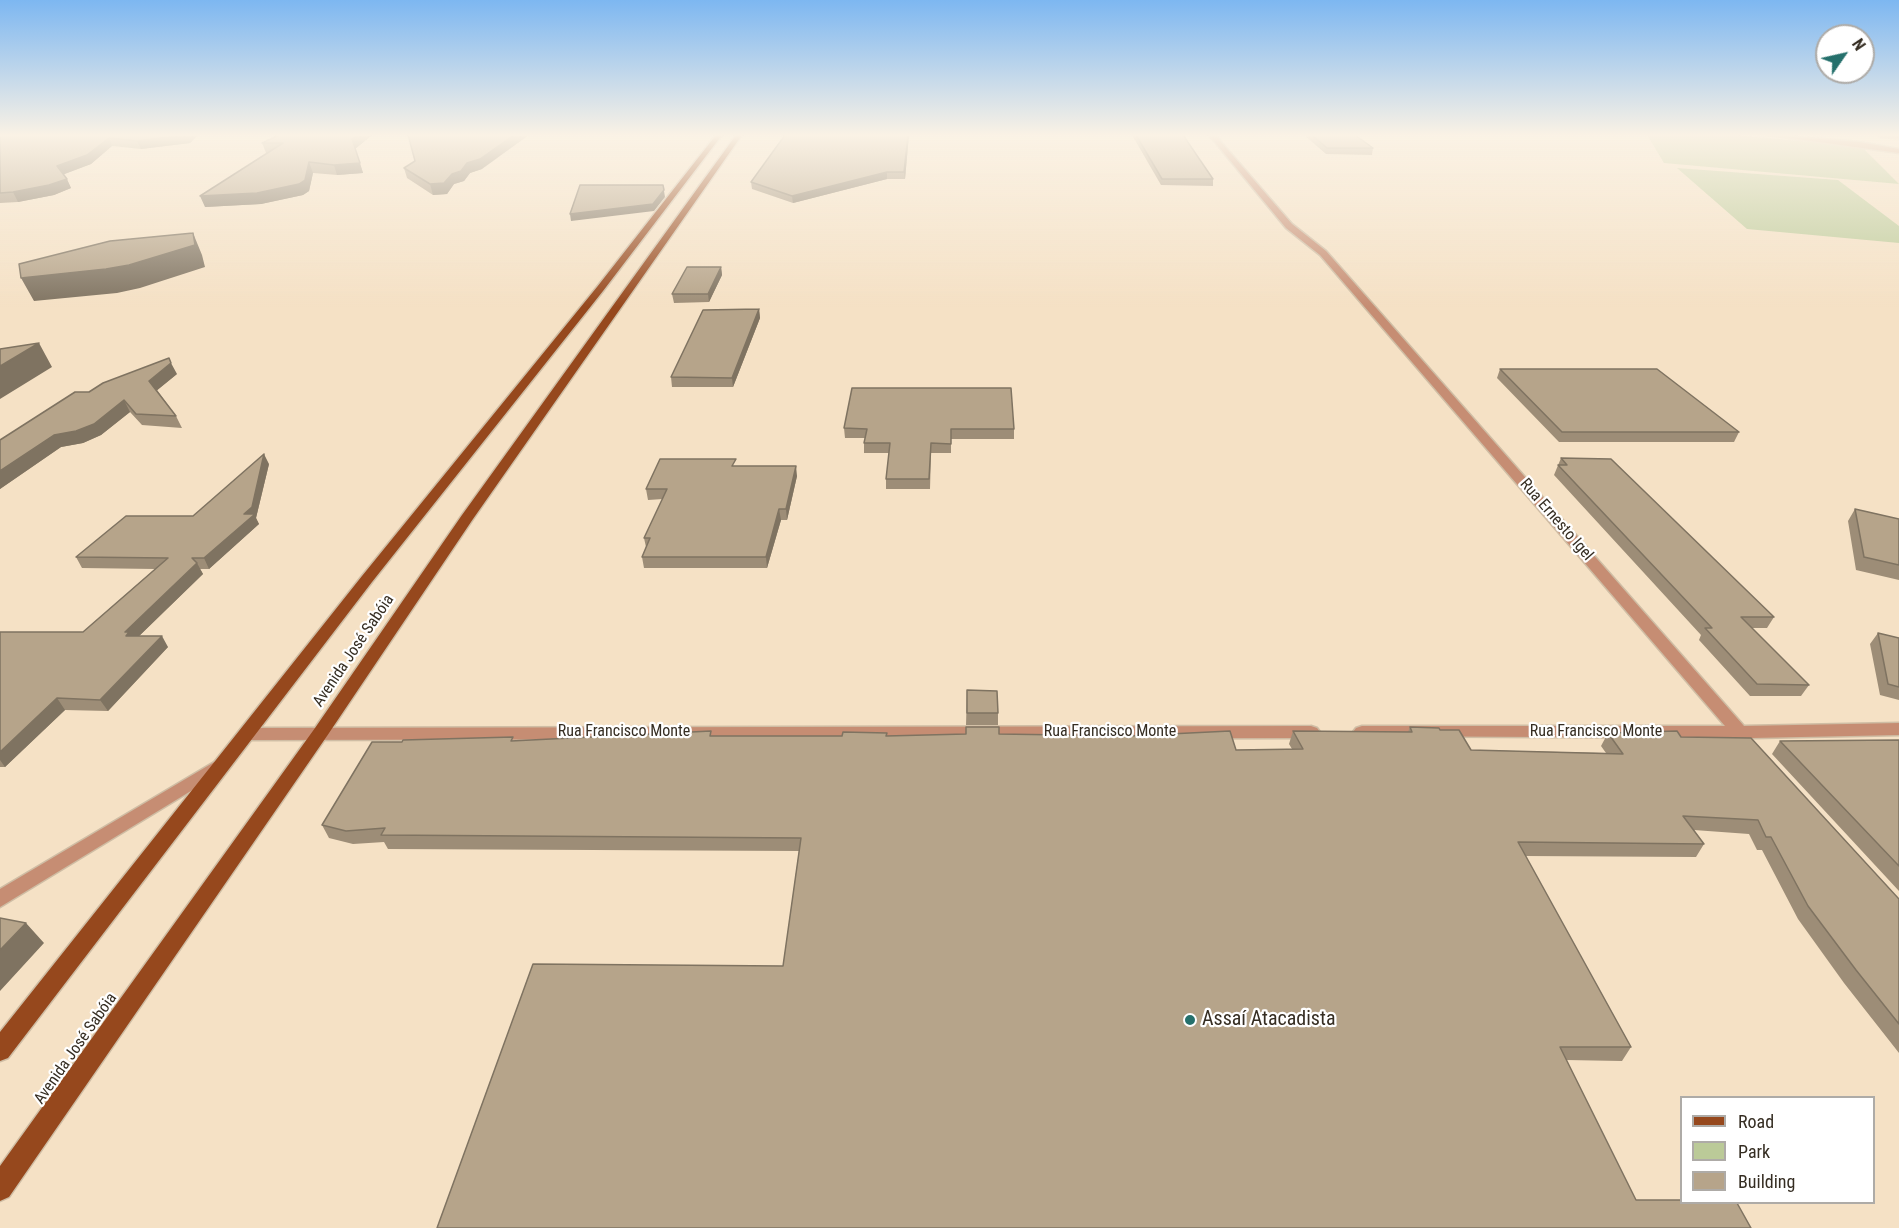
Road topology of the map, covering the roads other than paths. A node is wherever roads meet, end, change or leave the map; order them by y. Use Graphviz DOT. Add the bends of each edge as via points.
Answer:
graph roads {
  1 [pos="674,192"];
  2 [pos="698,192"];
  3 [pos="1260,192"];
  4 [pos="1899,729"];
  5 [pos="321,732"];
  6 [pos="1324,732"];
  7 [pos="1348,732"];
  8 [pos="1739,732"];
  9 [pos="247,734"];
  10 [pos="1755,750"];
  11 [pos="226,761"];
  12 [pos="0,899"];
  13 [pos="0,1050"];
  14 [pos="0,1188"];
  1 -- 9 [label="main road, Avenida José Sabóia"];
  2 -- 5 [label="main road, Avenida José Sabóia" via="460,527"];
  3 -- 8 [label="street, Rua Ernesto Igel" via="1288,226 1323,254"];
  4 -- 8 [label="street, Rua Francisco Monte"];
  5 -- 6 [label="street, Rua Francisco Monte"];
  5 -- 9 [label="street, Rua Francisco Monte"];
  5 -- 14 [label="main road, Avenida José Sabóia"];
  7 -- 8 [label="street, Rua Francisco Monte"];
  8 -- 10 [label="street, Rua Ernesto Igel"];
  9 -- 11 [label="main road, Avenida José Sabóia"];
  11 -- 12 [label="street"];
  11 -- 13 [label="main road, Avenida José Sabóia"];
}
